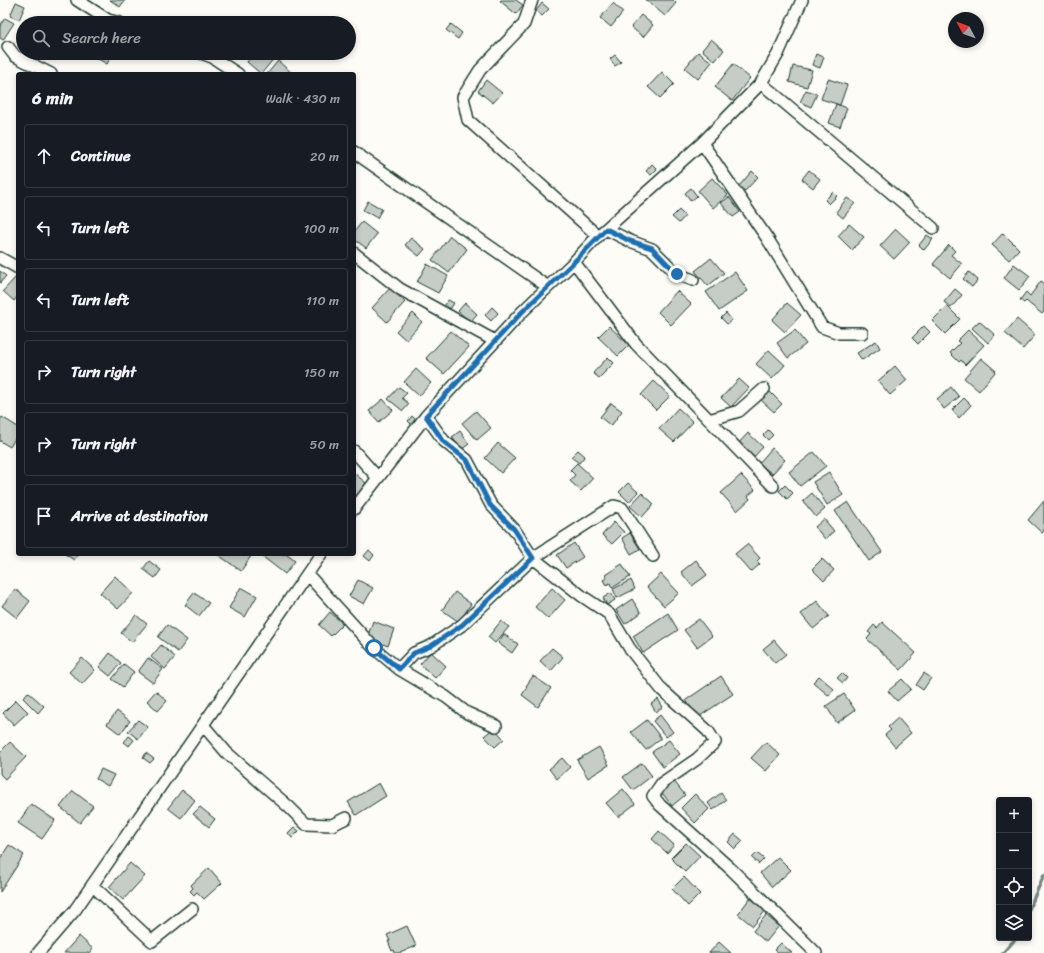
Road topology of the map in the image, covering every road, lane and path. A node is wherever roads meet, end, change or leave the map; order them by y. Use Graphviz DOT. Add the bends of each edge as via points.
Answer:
graph roads {
  1 [pos="77,0"];
  2 [pos="532,0"];
  3 [pos="802,0"];
  4 [pos="102,16"];
  5 [pos="8,47"];
  6 [pos="16,56"];
  7 [pos="23,60"];
  8 [pos="218,60"];
  9 [pos="47,72"];
  10 [pos="235,72"];
  11 [pos="761,83"];
  12 [pos="702,143"];
  13 [pos="356,153"];
  14 [pos="933,228"];
  15 [pos="602,232"];
  16 [pos="356,255"];
  17 [pos="0,258"];
  18 [pos="574,262"];
  19 [pos="16,267"];
  20 [pos="693,280"];
  21 [pos="548,287"];
  22 [pos="862,333"];
  23 [pos="495,342"];
  24 [pos="764,389"];
  25 [pos="426,416"];
  26 [pos="709,420"];
  27 [pos="356,453"];
  28 [pos="378,478"];
  29 [pos="773,486"];
  30 [pos="356,506"];
  31 [pos="320,556"];
  32 [pos="653,556"];
  33 [pos="533,558"];
  34 [pos="307,574"];
  35 [pos="399,669"];
  36 [pos="203,725"];
  37 [pos="496,726"];
  38 [pos="346,818"];
  39 [pos="92,885"];
  40 [pos="192,909"];
  41 [pos="38,953"];
  42 [pos="816,953"];
  1 -- 4 [label="street"];
  2 -- 15 [label="street" via="524,24 480,70 463,97 468,120"];
  3 -- 11 [label="street" via="778,54"];
  5 -- 6 [label="street"];
  7 -- 9 [label="street"];
  8 -- 10 [label="street"];
  11 -- 12 [label="street"];
  11 -- 14 [label="street"];
  12 -- 15 [label="street"];
  12 -- 22 [label="street" via="767,238 822,327 840,334"];
  13 -- 21 [label="street"];
  15 -- 18 [label="street"];
  15 -- 20 [label="street" via="652,248 677,274"];
  16 -- 23 [label="street" via="400,289"];
  17 -- 19 [label="street"];
  18 -- 21 [label="street"];
  18 -- 26 [label="street" via="636,344"];
  21 -- 23 [label="street"];
  23 -- 25 [label="street"];
  24 -- 26 [label="street" via="739,411"];
  25 -- 28 [label="street"];
  25 -- 33 [label="street" via="444,442 467,460 490,505 514,529"];
  26 -- 29 [label="street"];
  27 -- 28 [label="street"];
  28 -- 30 [label="street"];
  31 -- 34 [label="street"];
  32 -- 33 [label="street" via="622,508 614,506"];
  33 -- 35 [label="street" via="462,625 431,646 414,653"];
  33 -- 42 [label="street" via="609,614 630,649 662,690 708,731 715,742 697,760 662,783 653,796"];
  34 -- 35 [label="street" via="374,648"];
  34 -- 36 [label="street"];
  35 -- 37 [label="street" via="446,697 467,713"];
  36 -- 38 [label="street" via="227,753 306,824 332,824"];
  36 -- 39 [label="street"];
  39 -- 40 [label="street" via="152,941"];
  39 -- 41 [label="street" via="75,910"];
}
